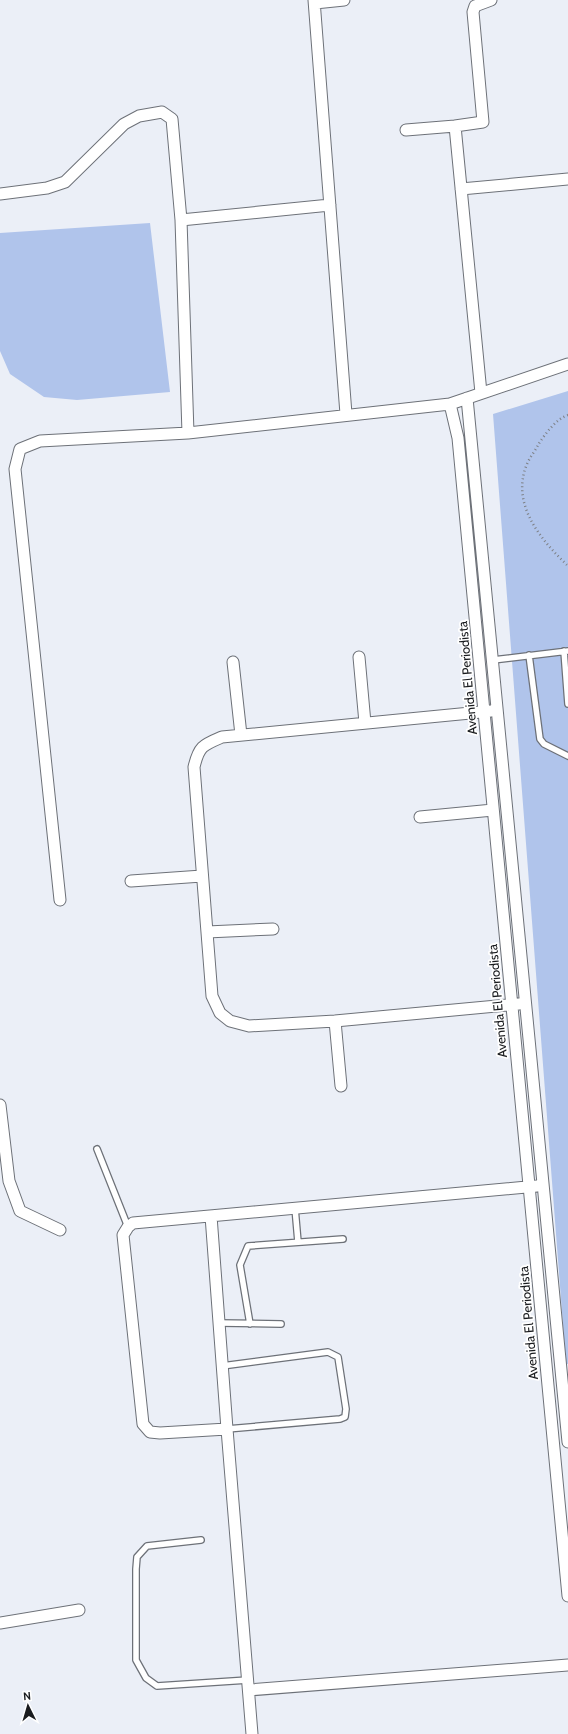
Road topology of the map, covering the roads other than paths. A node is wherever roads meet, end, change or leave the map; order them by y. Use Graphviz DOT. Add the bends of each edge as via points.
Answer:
graph roads {
  1 [pos="344,0"];
  2 [pos="491,0"];
  3 [pos="314,1"];
  4 [pos="455,126"];
  5 [pos="406,130"];
  6 [pos="568,179"];
  7 [pos="461,188"];
  8 [pos="0,194"];
  9 [pos="330,205"];
  10 [pos="181,220"];
  11 [pos="568,364"];
  12 [pos="481,393"];
  13 [pos="467,398"];
  14 [pos="450,404"];
  15 [pos="346,414"];
  16 [pos="188,433"];
  17 [pos="566,651"];
  18 [pos="530,655"];
  19 [pos="359,657"];
  20 [pos="493,660"];
  21 [pos="233,662"];
  22 [pos="568,704"];
  23 [pos="498,710"];
  24 [pos="484,712"];
  25 [pos="365,723"];
  26 [pos="241,735"];
  27 [pos="568,756"];
  28 [pos="493,810"];
  29 [pos="420,817"];
  30 [pos="202,876"];
  31 [pos="131,882"];
  32 [pos="60,900"];
  33 [pos="273,929"];
  34 [pos="206,932"];
  35 [pos="526,1003"];
  36 [pos="512,1004"];
  37 [pos="335,1021"];
  38 [pos="341,1086"];
  39 [pos="0,1105"];
  40 [pos="97,1149"];
  41 [pos="543,1185"];
  42 [pos="529,1186"];
  43 [pos="295,1208"];
  44 [pos="211,1216"];
  45 [pos="128,1227"];
  46 [pos="60,1230"];
  47 [pos="343,1239"];
  48 [pos="298,1242"];
  49 [pos="219,1323"];
  50 [pos="250,1324"];
  51 [pos="281,1324"];
  52 [pos="222,1366"];
  53 [pos="565,1388"];
  54 [pos="226,1429"];
  55 [pos="568,1442"];
  56 [pos="201,1540"];
  57 [pos="568,1596"];
  58 [pos="79,1610"];
  59 [pos="0,1623"];
  60 [pos="568,1665"];
  61 [pos="248,1685"];
  62 [pos="252,1734"];
  1 -- 3 [label="street"];
  2 -- 4 [label="street" via="475,6 473,12 483,122"];
  3 -- 9 [label="street"];
  4 -- 5 [label="street"];
  4 -- 7 [label="street"];
  6 -- 7 [label="street"];
  7 -- 12 [label="street"];
  8 -- 10 [label="street" via="47,188 65,182 124,124 139,116 162,112 172,120"];
  9 -- 10 [label="street"];
  9 -- 15 [label="street"];
  10 -- 16 [label="street"];
  11 -- 12 [label="street"];
  12 -- 13 [label="street"];
  13 -- 14 [label="street"];
  13 -- 20 [label="street"];
  14 -- 15 [label="street"];
  14 -- 24 [label="street, Avenida El Periodista" via="458,438"];
  15 -- 16 [label="street"];
  16 -- 32 [label="street" via="40,441 20,450 15,469"];
  17 -- 18 [label="lane"];
  17 -- 22 [label="lane"];
  18 -- 20 [label="lane"];
  18 -- 27 [label="lane" via="540,739 544,744"];
  19 -- 25 [label="street"];
  20 -- 23 [label="street"];
  21 -- 26 [label="street"];
  23 -- 24 [label="street"];
  23 -- 35 [label="street"];
  24 -- 25 [label="street"];
  24 -- 28 [label="street, Avenida El Periodista"];
  25 -- 26 [label="street"];
  26 -- 30 [label="street" via="222,737 202,746 197,755 194,767"];
  28 -- 29 [label="street"];
  28 -- 36 [label="street, Avenida El Periodista"];
  30 -- 31 [label="street"];
  30 -- 34 [label="street"];
  33 -- 34 [label="street"];
  34 -- 37 [label="street" via="212,996 220,1013 230,1021 249,1026"];
  35 -- 36 [label="street"];
  35 -- 41 [label="street"];
  36 -- 37 [label="street"];
  36 -- 42 [label="street, Avenida El Periodista"];
  37 -- 38 [label="street"];
  39 -- 46 [label="street" via="13,1197 20,1211"];
  40 -- 45 [label="lane"];
  41 -- 42 [label="street"];
  41 -- 53 [label="street"];
  42 -- 43 [label="street"];
  42 -- 57 [label="street, Avenida El Periodista"];
  43 -- 44 [label="street"];
  43 -- 48 [label="lane"];
  44 -- 45 [label="street" via="133,1223"];
  44 -- 49 [label="street"];
  45 -- 54 [label="street" via="123,1235 143,1424 150,1432 160,1433"];
  47 -- 48 [label="lane"];
  48 -- 50 [label="lane" via="248,1246 246,1249 240,1265"];
  49 -- 50 [label="lane"];
  49 -- 52 [label="street"];
  50 -- 51 [label="lane"];
  52 -- 54 [label="street"];
  52 -- 54 [label="lane" via="328,1352 338,1357 346,1409 345,1416 340,1419"];
  53 -- 55 [label="street"];
  54 -- 61 [label="street"];
  56 -- 61 [label="lane" via="147,1546 137,1557 136,1660 146,1678 157,1686"];
  58 -- 59 [label="street"];
  60 -- 61 [label="street"];
  61 -- 62 [label="street"];
}
